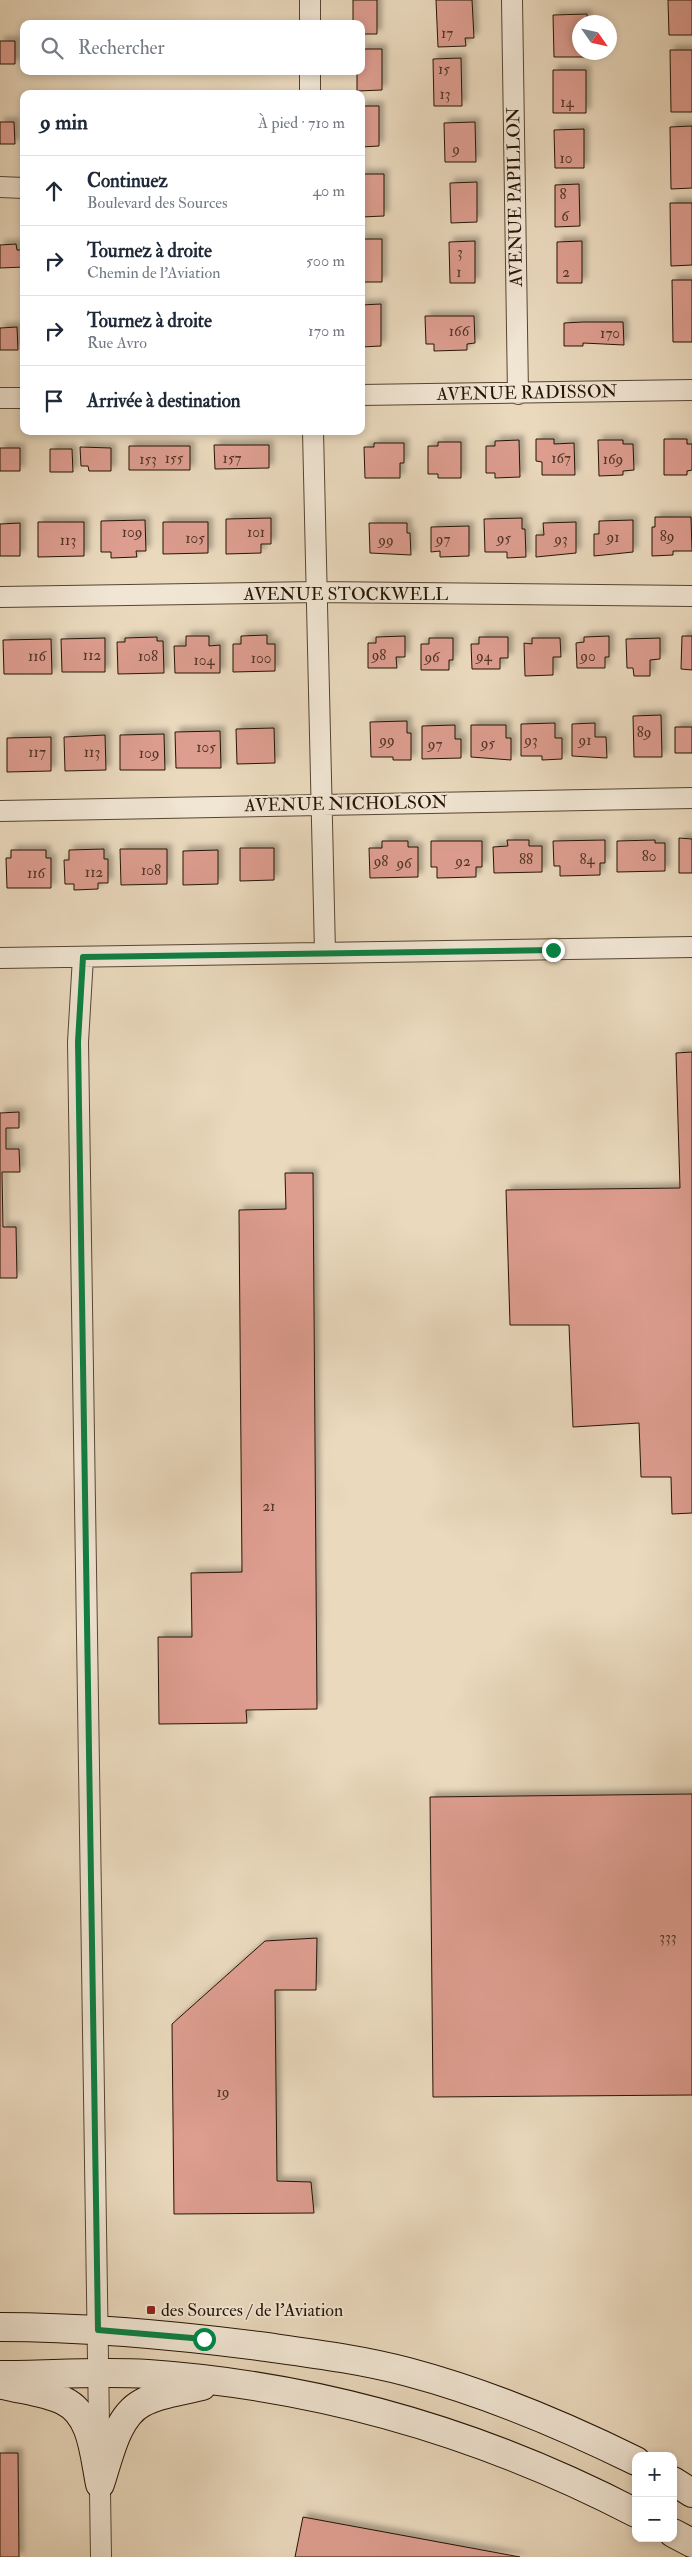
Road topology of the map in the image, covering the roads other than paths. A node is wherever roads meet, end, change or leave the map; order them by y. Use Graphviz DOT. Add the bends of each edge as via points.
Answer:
graph roads {
  1 [pos="310,0"];
  2 [pos="512,0"];
  3 [pos="310,20"];
  4 [pos="310,75"];
  5 [pos="310,90"];
  6 [pos="0,187"];
  7 [pos="20,188"];
  8 [pos="692,390"];
  9 [pos="518,394"];
  10 [pos="365,395"];
  11 [pos="0,398"];
  12 [pos="20,398"];
  13 [pos="313,435"];
  14 [pos="318,592"];
  15 [pos="692,596"];
  16 [pos="0,597"];
  17 [pos="692,798"];
  18 [pos="321,804"];
  19 [pos="0,811"];
  20 [pos="692,948"];
  21 [pos="325,952"];
  22 [pos="83,957"];
  23 [pos="0,958"];
  24 [pos="0,2327"];
  25 [pos="98,2330"];
  26 [pos="100,2374"];
  27 [pos="0,2375"];
  28 [pos="218,2382"];
  29 [pos="0,2384"];
  30 [pos="632,2459"];
  31 [pos="100,2484"];
  32 [pos="677,2484"];
  33 [pos="692,2493"];
  34 [pos="632,2511"];
  35 [pos="677,2535"];
  36 [pos="692,2543"];
  37 [pos="101,2557"];
  1 -- 3 [label="street"];
  2 -- 9 [label="street, AVENUE PAPILLON"];
  4 -- 5 [label="street"];
  6 -- 7 [label="street"];
  8 -- 9 [label="street, AVENUE RADISSON"];
  9 -- 10 [label="street, AVENUE RADISSON"];
  11 -- 12 [label="street"];
  13 -- 14 [label="street"];
  14 -- 15 [label="street, AVENUE STOCKWELL"];
  14 -- 16 [label="street, AVENUE STOCKWELL"];
  14 -- 18 [label="street"];
  17 -- 18 [label="street, AVENUE NICHOLSON"];
  18 -- 19 [label="street, AVENUE NICHOLSON"];
  18 -- 21 [label="street"];
  20 -- 21 [label="street"];
  21 -- 22 [label="street"];
  22 -- 23 [label="street"];
  22 -- 25 [label="street" via="78,1042"];
  24 -- 25 [label="main road"];
  25 -- 26 [label="street"];
  25 -- 30 [label="main road" via="180,2336 312,2353 409,2372 512,2406"];
  26 -- 27 [label="main road"];
  26 -- 28 [label="main road" via="146,2374"];
  26 -- 31 [label="street"];
  28 -- 31 [label="main road" via="150,2399 134,2408 123,2422"];
  28 -- 34 [label="main road" via="335,2402 432,2427 542,2468"];
  29 -- 31 [label="main road" via="55,2398 76,2411 88,2429"];
  31 -- 37 [label="street"];
  32 -- 33 [label="main road"];
  35 -- 36 [label="main road"];
}
